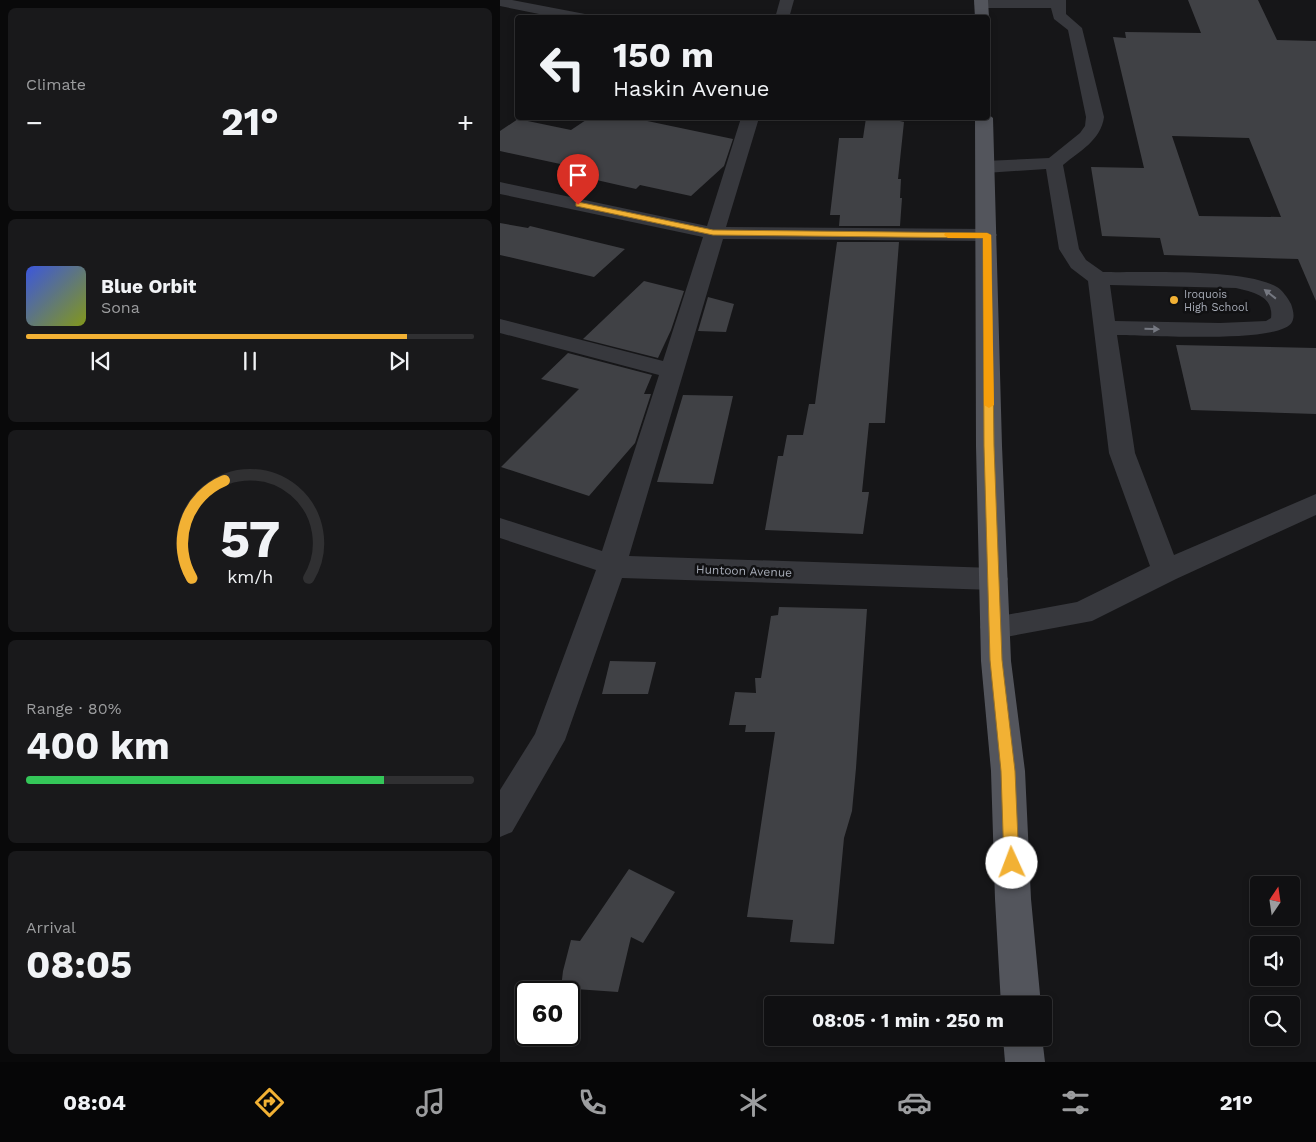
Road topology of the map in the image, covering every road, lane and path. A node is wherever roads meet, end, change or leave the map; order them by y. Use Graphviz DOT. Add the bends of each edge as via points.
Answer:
graph roads {
  1 [pos="787,0"];
  2 [pos="500,2"];
  3 [pos="1058,2"];
  4 [pos="981,7"];
  5 [pos="569,15"];
  6 [pos="783,15"];
  7 [pos="749,120"];
  8 [pos="984,120"];
  9 [pos="1054,163"];
  10 [pos="985,167"];
  11 [pos="500,188"];
  12 [pos="713,233"];
  13 [pos="987,235"];
  14 [pos="1098,278"];
  15 [pos="500,326"];
  16 [pos="1104,328"];
  17 [pos="672,371"];
  18 [pos="1316,504"];
  19 [pos="500,528"];
  20 [pos="612,565"];
  21 [pos="1166,571"];
  22 [pos="994,579"];
  23 [pos="995,627"];
  24 [pos="500,821"];
  25 [pos="1020,996"];
  26 [pos="1024,1046"];
  27 [pos="1025,1062"];
  1 -- 6 [label="street"];
  2 -- 5 [label="street"];
  3 -- 4 [label="street"];
  3 -- 9 [label="street" via="1059,16 1076,28 1095,117 1087,137"];
  7 -- 12 [label="street"];
  8 -- 10 [label="main road"];
  9 -- 10 [label="street"];
  9 -- 14 [label="street" via="1069,249 1078,264"];
  10 -- 13 [label="main road"];
  11 -- 12 [label="street"];
  12 -- 13 [label="street"];
  12 -- 17 [label="street"];
  13 -- 22 [label="main road"];
  14 -- 16 [label="street"];
  16 -- 14 [label="street, one-way" via="1220,330 1271,327 1282,321 1283,312 1271,292 1236,282"];
  15 -- 17 [label="street"];
  16 -- 21 [label="street" via="1122,453"];
  17 -- 20 [label="street"];
  18 -- 21 [label="street"];
  19 -- 20 [label="street, Huntoon Avenue"];
  20 -- 22 [label="street, Huntoon Avenue"];
  20 -- 24 [label="street" via="549,740"];
  21 -- 23 [label="street" via="1082,613"];
  22 -- 23 [label="main road"];
  23 -- 25 [label="main road" via="1008,771"];
  26 -- 27 [label="main road"];
}
